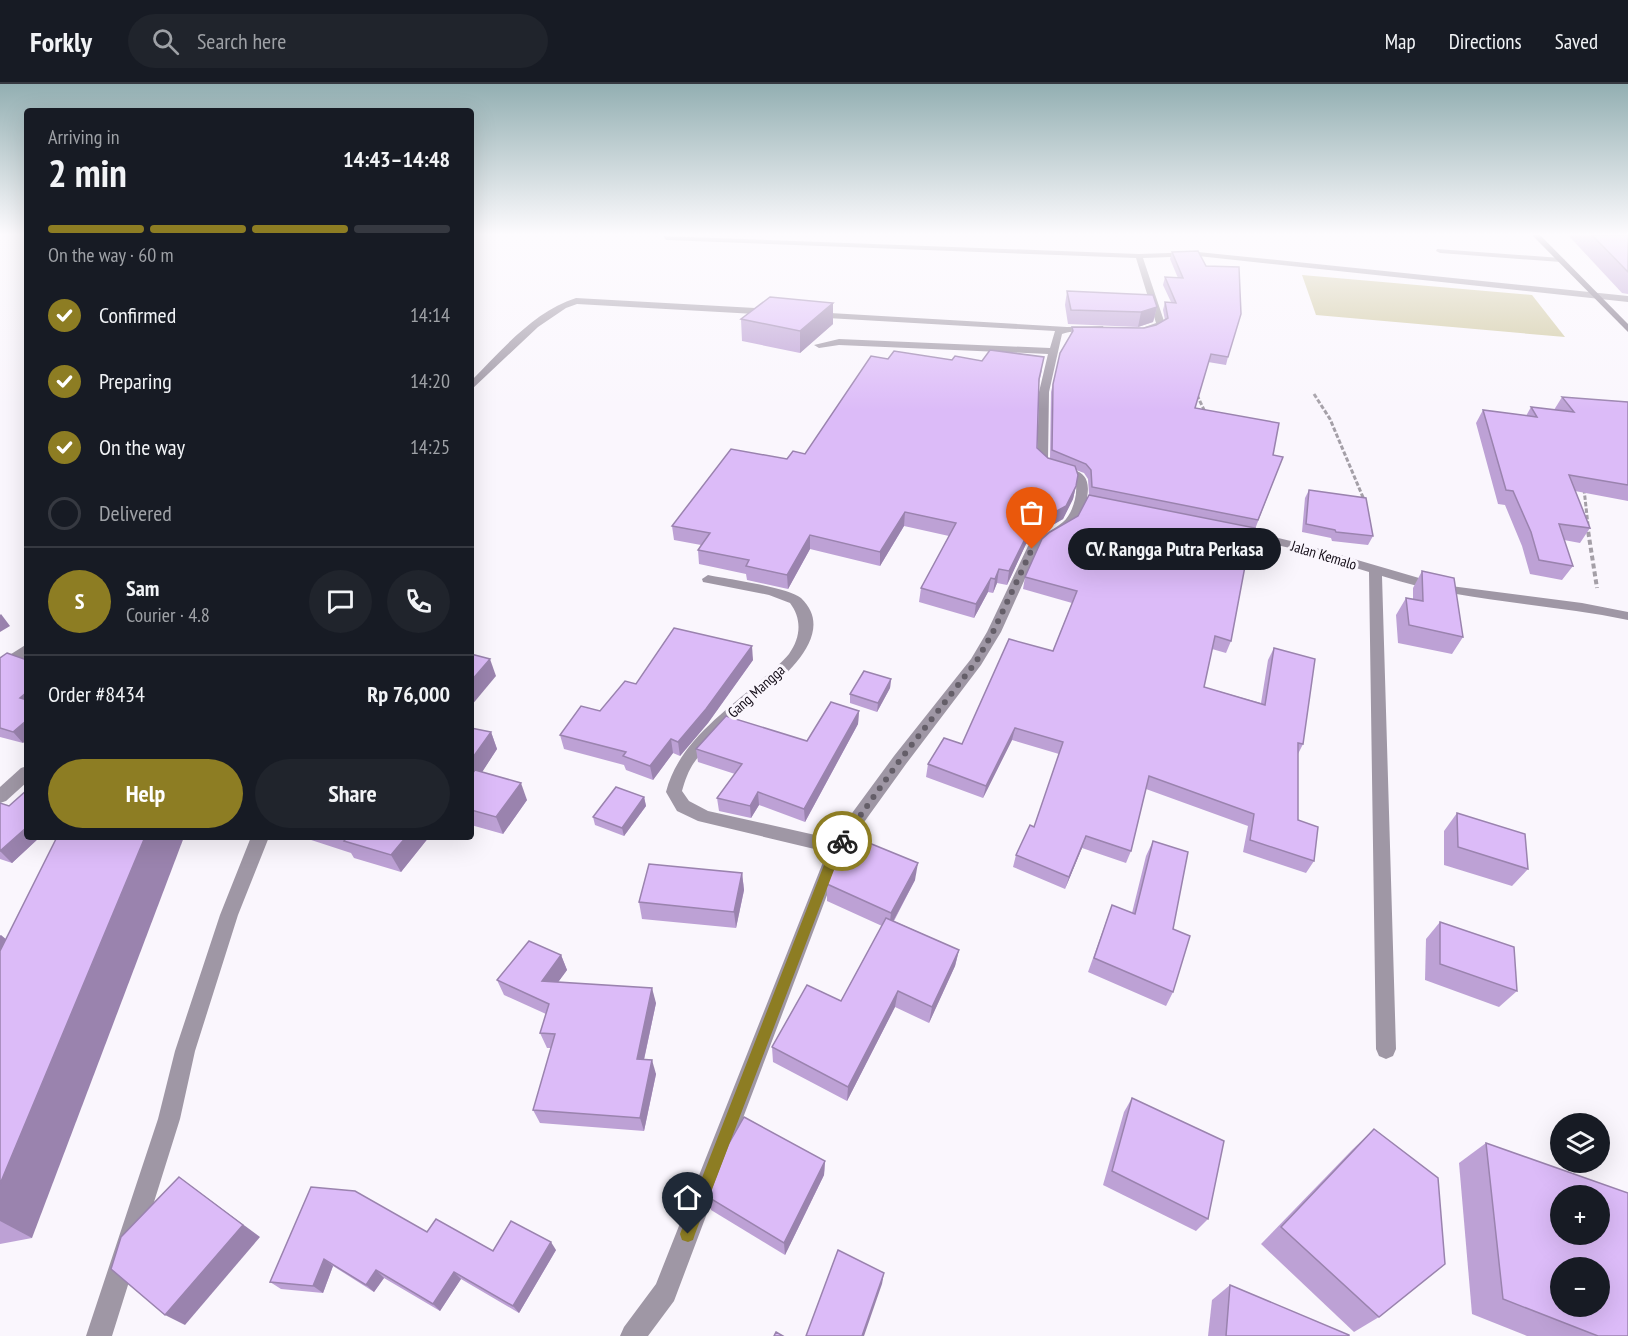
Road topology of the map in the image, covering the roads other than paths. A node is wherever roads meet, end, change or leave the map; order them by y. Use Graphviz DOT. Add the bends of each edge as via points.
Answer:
graph roads {
  1 [pos="1152,293"];
  2 [pos="1573,293"];
  3 [pos="1595,293"];
  4 [pos="1598,296"];
  5 [pos="1628,299"];
  6 [pos="777,312"];
  7 [pos="801,314"];
  8 [pos="1066,329"];
  9 [pos="1109,329"];
  10 [pos="1628,329"];
  11 [pos="1129,330"];
  12 [pos="819,345"];
  13 [pos="1053,351"];
  14 [pos="474,384"];
  15 [pos="1081,500"];
  16 [pos="1126,509"];
  17 [pos="1214,528"];
  18 [pos="1376,571"];
  19 [pos="708,579"];
  20 [pos="1628,616"];
  21 [pos="24,651"];
  22 [pos="0,668"];
  23 [pos="24,775"];
  24 [pos="0,797"];
  25 [pos="259,840"];
  26 [pos="837,847"];
  27 [pos="1386,1049"];
  28 [pos="99,1336"];
  29 [pos="633,1336"];
  1 -- 11 [label="street" via="1160,325"];
  2 -- 4 [label="street"];
  3 -- 4 [label="main road"];
  4 -- 5 [label="street"];
  4 -- 10 [label="main road"];
  6 -- 14 [label="street" via="576,301 554,312"];
  7 -- 8 [label="street"];
  8 -- 9 [label="street"];
  8 -- 13 [label="street" via="1058,333"];
  12 -- 13 [label="street" via="839,342"];
  13 -- 15 [label="street" via="1044,393 1041,460 1083,479"];
  15 -- 16 [label="street"];
  15 -- 26 [label="street" via="1070,523 1032,549 976,662"];
  17 -- 18 [label="street, Jalan Kemalo" via="1303,547"];
  18 -- 20 [label="street, Jalan Kemalo" via="1470,594 1552,602"];
  18 -- 27 [label="street"];
  19 -- 26 [label="street, Gang Mangga" via="795,600 806,619 806,632 793,658 717,725 677,774 672,788 674,798 705,817"];
  21 -- 22 [label="street"];
  23 -- 24 [label="street"];
  25 -- 28 [label="street" via="229,915"];
  26 -- 29 [label="street" via="665,1292"];
}
